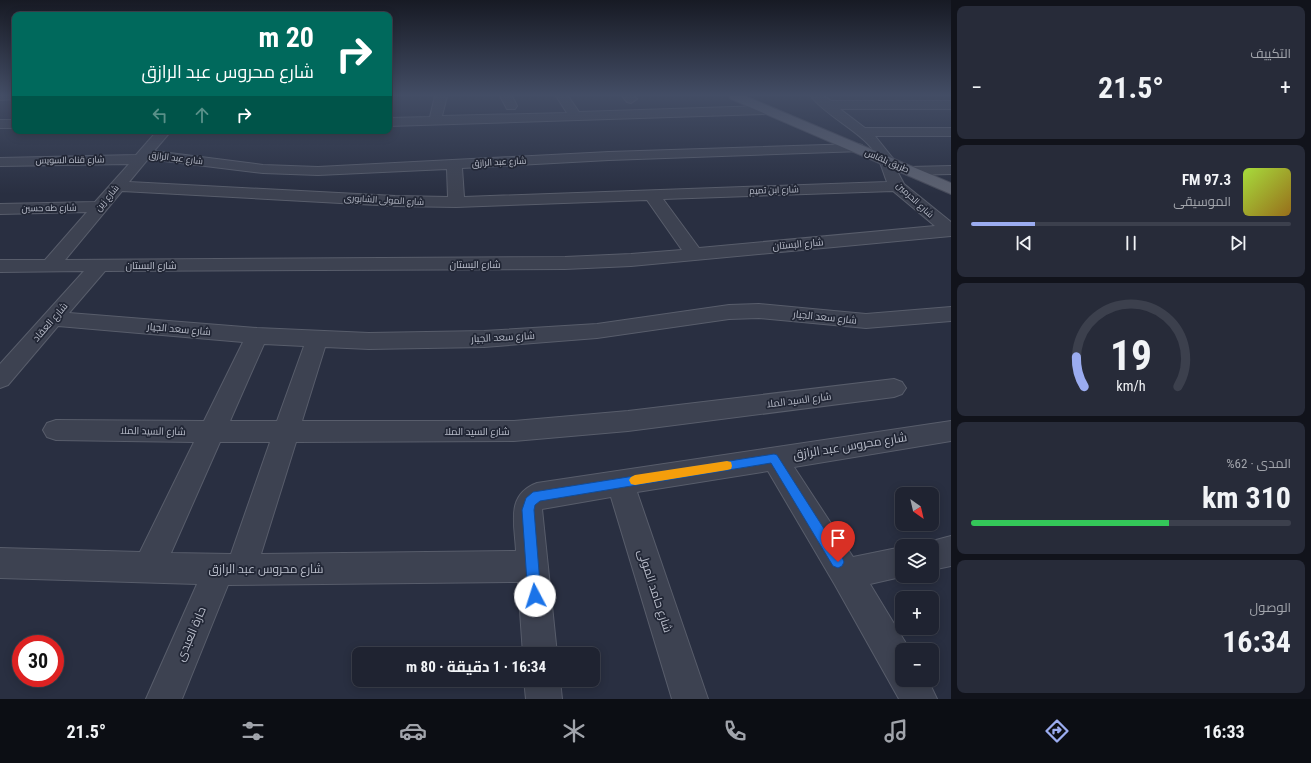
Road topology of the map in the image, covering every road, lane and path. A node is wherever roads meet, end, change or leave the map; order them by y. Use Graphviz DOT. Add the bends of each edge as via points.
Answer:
graph roads {
  1 [pos="811,129"];
  2 [pos="860,129"];
  3 [pos="864,132"];
  4 [pos="951,132"];
  5 [pos="161,134"];
  6 [pos="856,148"];
  7 [pos="141,157"];
  8 [pos="888,161"];
  9 [pos="3,165"];
  10 [pos="454,165"];
  11 [pos="951,170"];
  12 [pos="910,171"];
  13 [pos="116,186"];
  14 [pos="897,186"];
  15 [pos="951,189"];
  16 [pos="652,195"];
  17 [pos="456,202"];
  18 [pos="99,207"];
  19 [pos="0,209"];
  20 [pos="950,230"];
  21 [pos="694,254"];
  22 [pos="0,266"];
  23 [pos="50,266"];
  24 [pos="99,266"];
  25 [pos="951,314"];
  26 [pos="53,319"];
  27 [pos="257,336"];
  28 [pos="317,338"];
  29 [pos="0,379"];
  30 [pos="894,388"];
  31 [pos="56,430"];
  32 [pos="287,431"];
  33 [pos="951,431"];
  34 [pos="212,432"];
  35 [pos="774,458"];
  36 [pos="620,482"];
  37 [pos="951,551"];
  38 [pos="939,554"];
  39 [pos="0,564"];
  40 [pos="895,564"];
  41 [pos="532,566"];
  42 [pos="149,567"];
  43 [pos="230,570"];
  44 [pos="846,574"];
  45 [pos="539,647"];
  46 [pos="895,658"];
  47 [pos="543,687"];
  48 [pos="912,687"];
  49 [pos="164,699"];
  50 [pos="544,699"];
  51 [pos="690,699"];
  52 [pos="919,699"];
  1 -- 6 [label="main road, طريق بلقاس"];
  2 -- 3 [label="street"];
  3 -- 4 [label="street"];
  3 -- 8 [label="street"];
  5 -- 7 [label="street, شارع زين"];
  6 -- 8 [label="main road, طريق بلقاس"];
  6 -- 10 [label="street, شارع عبد الرازق" via="609,156"];
  7 -- 9 [label="street, شارع قناه السويس"];
  7 -- 10 [label="street, شارع عبد الرازق" via="290,171"];
  7 -- 13 [label="street, شارع زين"];
  8 -- 12 [label="main road, طريق بلقاس"];
  8 -- 14 [label="street, شارع الحرمين"];
  10 -- 17 [label="street"];
  11 -- 12 [label="street"];
  12 -- 15 [label="main road, طريق بلقاس"];
  13 -- 17 [label="street, شارع المولى الشابورى"];
  13 -- 18 [label="street, شارع زين"];
  14 -- 16 [label="street, شارع ابن تميم"];
  14 -- 20 [label="street, شارع الحرمين"];
  16 -- 17 [label="street, شارع المولى الشابورى"];
  16 -- 21 [label="street"];
  18 -- 19 [label="street, شارع طه حسين"];
  18 -- 23 [label="street, شارع زين"];
  20 -- 21 [label="street, شارع البستان"];
  21 -- 24 [label="street, شارع البستان" via="631,260 499,265"];
  22 -- 23 [label="street, شارع البستان"];
  23 -- 24 [label="street, شارع البستان"];
  24 -- 26 [label="street, شارع العقاد"];
  25 -- 28 [label="street, شارع سعد الجيار" via="866,321 759,311 729,312 597,331 484,339 369,341"];
  26 -- 27 [label="street, شارع سعد الجيار"];
  26 -- 29 [label="street, شارع العقاد"];
  27 -- 28 [label="street, شارع سعد الجيار"];
  27 -- 34 [label="street"];
  28 -- 32 [label="street, حارة العبدى"];
  30 -- 32 [label="street, شارع السيد الملا" via="571,427 514,431"];
  31 -- 34 [label="street, شارع السيد الملا"];
  32 -- 34 [label="street, شارع السيد الملا"];
  32 -- 43 [label="street, حارة العبدى"];
  33 -- 35 [label="street, شارع محروس عبد الرازق"];
  34 -- 42 [label="street"];
  35 -- 36 [label="street, شارع محروس عبد الرازق"];
  35 -- 44 [label="street"];
  36 -- 41 [label="street, شارع محروس عبد الرازق" via="545,494 530,502 528,510"];
  36 -- 51 [label="street, شارع حامد المولى"];
  37 -- 38 [label="street"];
  39 -- 42 [label="street, شارع محروس عبد الرازق"];
  40 -- 44 [label="street"];
  41 -- 43 [label="street, شارع محروس عبد الرازق"];
  41 -- 45 [label="street, شارع محروس عبد الرازق"];
  42 -- 43 [label="street, شارع محروس عبد الرازق"];
  43 -- 49 [label="street, حارة العبدى"];
  44 -- 46 [label="street"];
  47 -- 50 [label="street"];
  48 -- 52 [label="street"];
}
